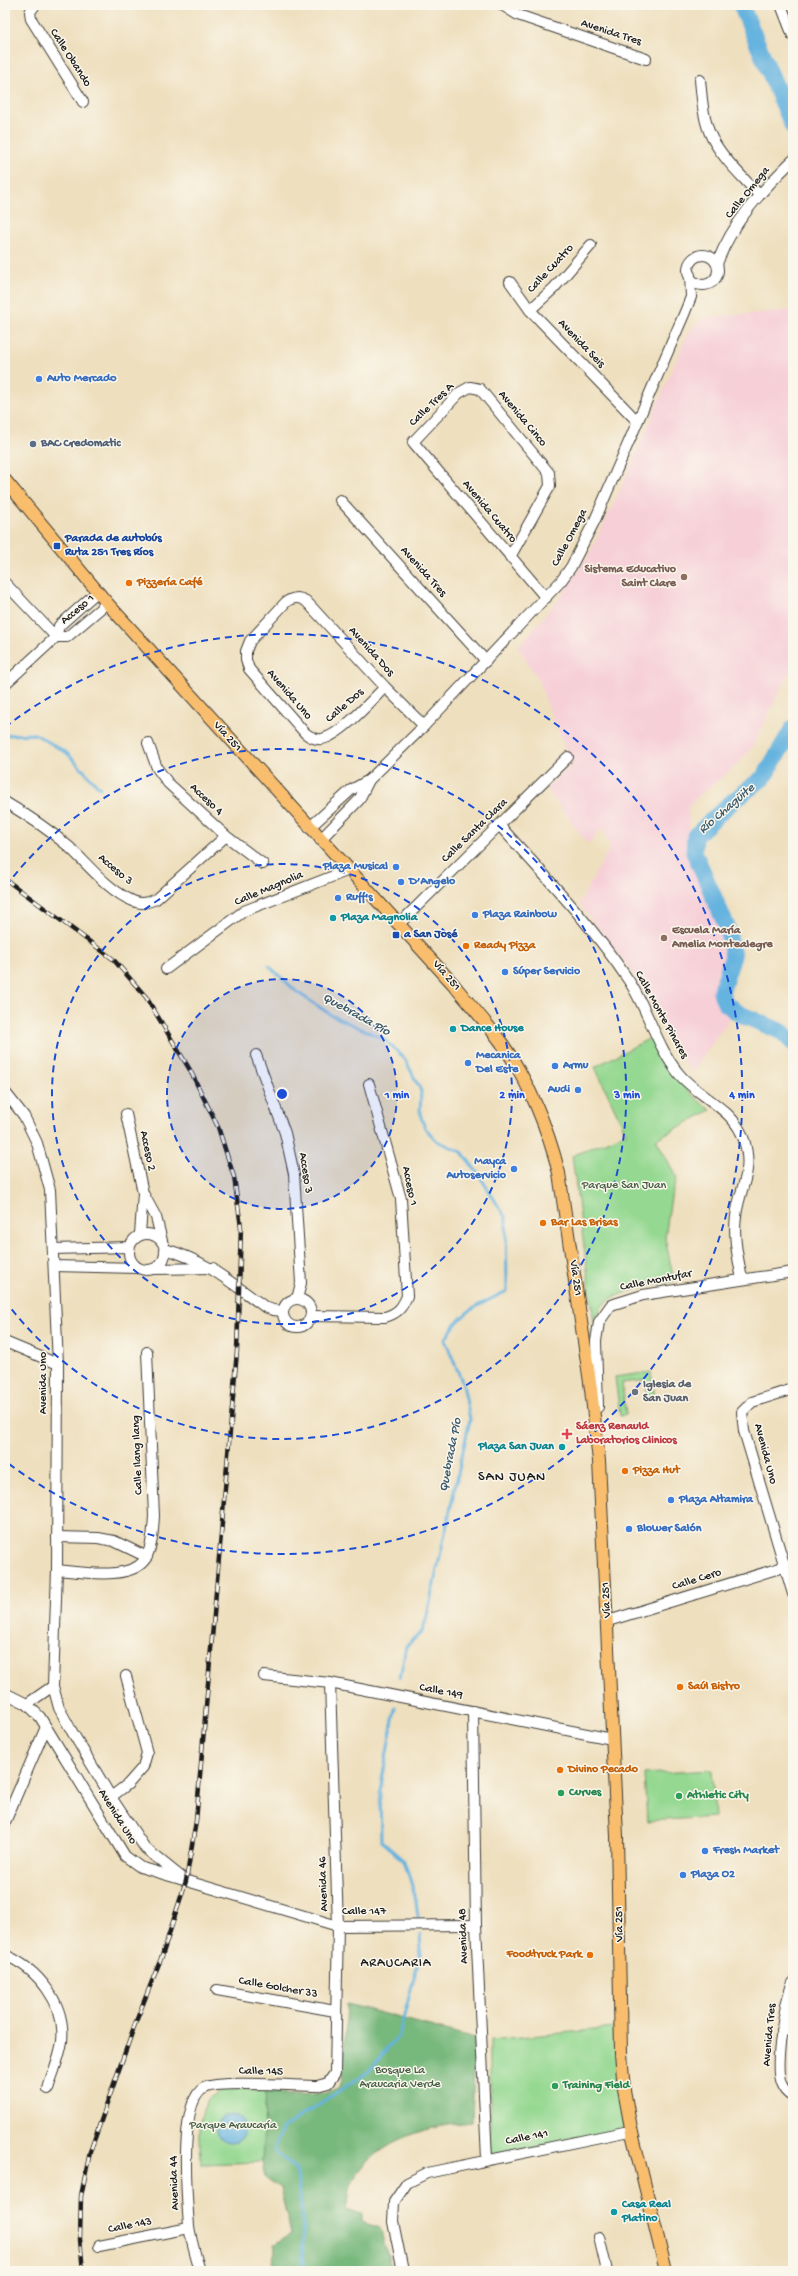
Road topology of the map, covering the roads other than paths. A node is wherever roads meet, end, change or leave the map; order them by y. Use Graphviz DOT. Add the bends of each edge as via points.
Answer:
graph roads {
  1 [pos="35,5"];
  2 [pos="502,5"];
  3 [pos="781,5"];
  4 [pos="793,36"];
  5 [pos="646,58"];
  6 [pos="700,80"];
  7 [pos="83,102"];
  8 [pos="793,160"];
  9 [pos="759,195"];
  10 [pos="725,243"];
  11 [pos="591,245"];
  12 [pos="704,255"];
  13 [pos="717,264"];
  14 [pos="690,276"];
  15 [pos="510,282"];
  16 [pos="705,284"];
  17 [pos="691,297"];
  18 [pos="530,310"];
  19 [pos="470,387"];
  20 [pos="638,421"];
  21 [pos="413,442"];
  22 [pos="5,480"];
  23 [pos="340,500"];
  24 [pos="510,556"];
  25 [pos="5,583"];
  26 [pos="97,592"];
  27 [pos="546,598"];
  28 [pos="106,603"];
  29 [pos="56,637"];
  30 [pos="246,660"];
  31 [pos="486,661"];
  32 [pos="5,684"];
  33 [pos="384,687"];
  34 [pos="424,726"];
  35 [pos="320,740"];
  36 [pos="148,743"];
  37 [pos="568,757"];
  38 [pos="369,780"];
  39 [pos="5,802"];
  40 [pos="500,826"];
  41 [pos="309,828"];
  42 [pos="226,836"];
  43 [pos="320,840"];
  44 [pos="263,864"];
  45 [pos="349,870"];
  46 [pos="399,924"];
  47 [pos="166,969"];
  48 [pos="256,1055"];
  49 [pos="369,1084"];
  50 [pos="5,1092"];
  51 [pos="126,1114"];
  52 [pos="143,1193"];
  53 [pos="140,1234"];
  54 [pos="164,1245"];
  55 [pos="129,1247"];
  56 [pos="52,1248"];
  57 [pos="54,1266"];
  58 [pos="138,1268"];
  59 [pos="213,1268"];
  60 [pos="154,1269"];
  61 [pos="793,1272"];
  62 [pos="742,1279"];
  63 [pos="297,1299"];
  64 [pos="283,1311"];
  65 [pos="311,1316"];
  66 [pos="5,1342"];
  67 [pos="147,1352"];
  68 [pos="58,1364"];
  69 [pos="793,1389"];
  70 [pos="599,1461"];
  71 [pos="57,1537"];
  72 [pos="147,1557"];
  73 [pos="789,1565"];
  74 [pos="57,1570"];
  75 [pos="793,1594"];
  76 [pos="608,1621"];
  77 [pos="126,1676"];
  78 [pos="264,1676"];
  79 [pos="330,1683"];
  80 [pos="53,1686"];
  81 [pos="5,1693"];
  82 [pos="38,1698"];
  83 [pos="27,1704"];
  84 [pos="59,1708"];
  85 [pos="473,1711"];
  86 [pos="40,1717"];
  87 [pos="46,1727"];
  88 [pos="612,1739"];
  89 [pos="111,1797"];
  90 [pos="5,1822"];
  91 [pos="186,1881"];
  92 [pos="476,1925"];
  93 [pos="338,1926"];
  94 [pos="5,1955"];
  95 [pos="793,1983"];
  96 [pos="217,1990"];
  97 [pos="335,2011"];
  98 [pos="781,2030"];
  99 [pos="793,2031"];
  100 [pos="328,2083"];
  101 [pos="48,2089"];
  102 [pos="196,2095"];
  103 [pos="793,2097"];
  104 [pos="632,2133"];
  105 [pos="487,2159"];
  106 [pos="189,2228"];
  107 [pos="599,2237"];
  108 [pos="99,2246"];
  109 [pos="200,2271"];
  110 [pos="403,2271"];
  111 [pos="607,2271"];
  112 [pos="666,2271"];
  1 -- 7 [label="street, Calle Obando" via="30,12 31,19"];
  2 -- 5 [label="street, Avenida Tres" via="518,15"];
  3 -- 4 [label="street"];
  6 -- 9 [label="street" via="705,118 712,138 727,160"];
  8 -- 9 [label="street, Calle Omega"];
  9 -- 10 [label="street, Calle Omega"];
  10 -- 12 [label="street, Calle Omega"];
  10 -- 13 [label="street, Calle Omega"];
  11 -- 18 [label="street, Calle Cuatro" via="554,288"];
  12 -- 13 [label="street" via="710,256"];
  12 -- 14 [label="street" via="691,261"];
  13 -- 16 [label="street" via="717,275 710,283"];
  14 -- 16 [label="street" via="696,283"];
  14 -- 17 [label="street, Calle Omega"];
  15 -- 18 [label="street, Avenida Seis"];
  16 -- 17 [label="street, Calle Omega"];
  17 -- 20 [label="street, Calle Omega"];
  18 -- 20 [label="street, Avenida Seis"];
  19 -- 21 [label="street, Calle Tres A" via="459,393"];
  19 -- 24 [label="street, Avenida Cinco" via="480,389 549,474 550,486"];
  20 -- 27 [label="street, Calle Omega" via="580,550 562,581"];
  21 -- 24 [label="street, Avenida Cuatro"];
  22 -- 26 [label="main road, Vía 251"];
  23 -- 31 [label="street, Avenida Tres"];
  24 -- 27 [label="street, Avenida Cuatro"];
  25 -- 29 [label="street"];
  26 -- 28 [label="main road, Vía 251"];
  26 -- 29 [label="street, Acceso 1" via="58,626"];
  27 -- 31 [label="street, Calle Omega"];
  28 -- 29 [label="street, Acceso 1" via="67,637"];
  28 -- 41 [label="main road, Vía 251"];
  29 -- 32 [label="street"];
  30 -- 33 [label="street, Avenida Dos" via="250,641 286,602 298,597 306,601"];
  30 -- 35 [label="street, Avenida Uno" via="249,669 304,733"];
  31 -- 34 [label="street, Calle Omega"];
  33 -- 34 [label="street, Avenida Dos"];
  33 -- 35 [label="street, Calle Dos" via="353,718 329,737"];
  34 -- 38 [label="street, Calle Omega"];
  36 -- 42 [label="street, Acceso 4" via="157,768 168,783"];
  37 -- 40 [label="street, Calle Santa Clara"];
  38 -- 41 [label="street, Calle Omega" via="351,790"];
  38 -- 43 [label="street, Calle Omega" via="359,800"];
  39 -- 42 [label="street, Acceso 3" via="39,823 67,845 116,891 133,901 145,904 156,899"];
  40 -- 46 [label="street, Calle Santa Clara"];
  40 -- 62 [label="street, Calle Monte Pinares" via="599,938 630,984 679,1074 689,1085 726,1113 743,1137 749,1163 736,1216"];
  41 -- 43 [label="main road, Vía 251"];
  42 -- 44 [label="street, Acceso 4"];
  43 -- 45 [label="main road, Vía 251"];
  45 -- 46 [label="main road, Vía 251"];
  45 -- 47 [label="street, Calle Magnolia" via="244,910"];
  46 -- 70 [label="main road, Vía 251" via="454,985 501,1043 551,1141 562,1188"];
  48 -- 63 [label="street, Acceso 3" via="285,1133 294,1174 301,1283"];
  49 -- 65 [label="street, Acceso 1" via="401,1199 406,1296 402,1307 395,1314 385,1317"];
  50 -- 56 [label="street, Avenida Uno" via="24,1116 37,1143 50,1190"];
  51 -- 52 [label="street, Acceso 2"];
  52 -- 53 [label="street, Acceso 2"];
  52 -- 54 [label="street, Acceso 2" via="156,1217"];
  53 -- 54 [label="street" via="157,1236"];
  53 -- 55 [label="street" via="133,1239"];
  54 -- 59 [label="street"];
  54 -- 60 [label="street" via="165,1257"];
  55 -- 56 [label="street"];
  55 -- 58 [label="street" via="128,1255"];
  56 -- 57 [label="street, Avenida Uno"];
  57 -- 58 [label="street"];
  57 -- 68 [label="street, Avenida Uno"];
  58 -- 60 [label="street" via="146,1271"];
  59 -- 60 [label="street"];
  59 -- 64 [label="street" via="265,1307"];
  61 -- 62 [label="street, Calle Montufar"];
  62 -- 70 [label="street, Calle Montufar" via="631,1297 611,1305 605,1312 599,1322 596,1341"];
  63 -- 64 [label="street" via="286,1305"];
  63 -- 65 [label="street" via="308,1305"];
  64 -- 65 [label="street" via="286,1323 291,1326 303,1326"];
  66 -- 68 [label="street"];
  67 -- 72 [label="street, Calle Ilang Ilang" via="154,1516"];
  68 -- 71 [label="street, Avenida Uno"];
  69 -- 73 [label="street, Avenida Uno" via="757,1400 746,1406 742,1412 744,1431"];
  70 -- 76 [label="main road, Vía 251"];
  71 -- 72 [label="street" via="114,1541"];
  71 -- 74 [label="street, Avenida Uno"];
  72 -- 74 [label="street" via="138,1566 122,1573"];
  73 -- 75 [label="street, Avenida Uno"];
  73 -- 76 [label="street, Calle Cero"];
  74 -- 80 [label="street, Avenida Uno"];
  76 -- 88 [label="main road, Vía 251"];
  77 -- 89 [label="street" via="146,1753 142,1767 128,1784"];
  78 -- 79 [label="street, Calle 149"];
  79 -- 85 [label="street, Calle 149"];
  79 -- 93 [label="street, Avenida 46"];
  80 -- 82 [label="street"];
  80 -- 84 [label="street, Avenida Uno"];
  81 -- 83 [label="street, Avenida Uno"];
  82 -- 83 [label="street"];
  82 -- 84 [label="street"];
  82 -- 86 [label="street" via="36,1704"];
  83 -- 86 [label="street, Avenida Uno"];
  84 -- 89 [label="street, Avenida Uno"];
  85 -- 88 [label="street, Calle 149"];
  85 -- 92 [label="street, Avenida 48"];
  86 -- 87 [label="street, Avenida Uno"];
  87 -- 90 [label="street"];
  87 -- 91 [label="street, Avenida Uno" via="125,1856 140,1867"];
  88 -- 104 [label="main road, Vía 251" via="619,1893 621,2053 624,2090"];
  89 -- 91 [label="street, Avenida Uno" via="145,1848"];
  91 -- 93 [label="street, Calle 147"];
  92 -- 93 [label="street, Calle 147"];
  92 -- 105 [label="street, Avenida 48"];
  93 -- 97 [label="street, Avenida 46"];
  94 -- 101 [label="street" via="16,1959 40,1977 59,2011 62,2041"];
  95 -- 98 [label="street, Avenida Tres" via="787,1995"];
  96 -- 97 [label="street, Calle Golcher 33"];
  97 -- 100 [label="street, Avenida 46" via="335,2073"];
  98 -- 99 [label="street"];
  98 -- 103 [label="street, Avenida Tres" via="781,2082"];
  100 -- 102 [label="street, Calle 145" via="317,2086 221,2084 205,2088"];
  102 -- 106 [label="street, Avenida 44" via="189,2111 186,2136"];
  104 -- 105 [label="street, Calle 141" via="624,2132"];
  104 -- 112 [label="main road, Vía 251"];
  105 -- 110 [label="street, Calle 141" via="427,2173 407,2183 394,2202 393,2222"];
  106 -- 108 [label="street, Calle 143"];
  106 -- 109 [label="street, Avenida 44"];
  107 -- 111 [label="street"];
}
